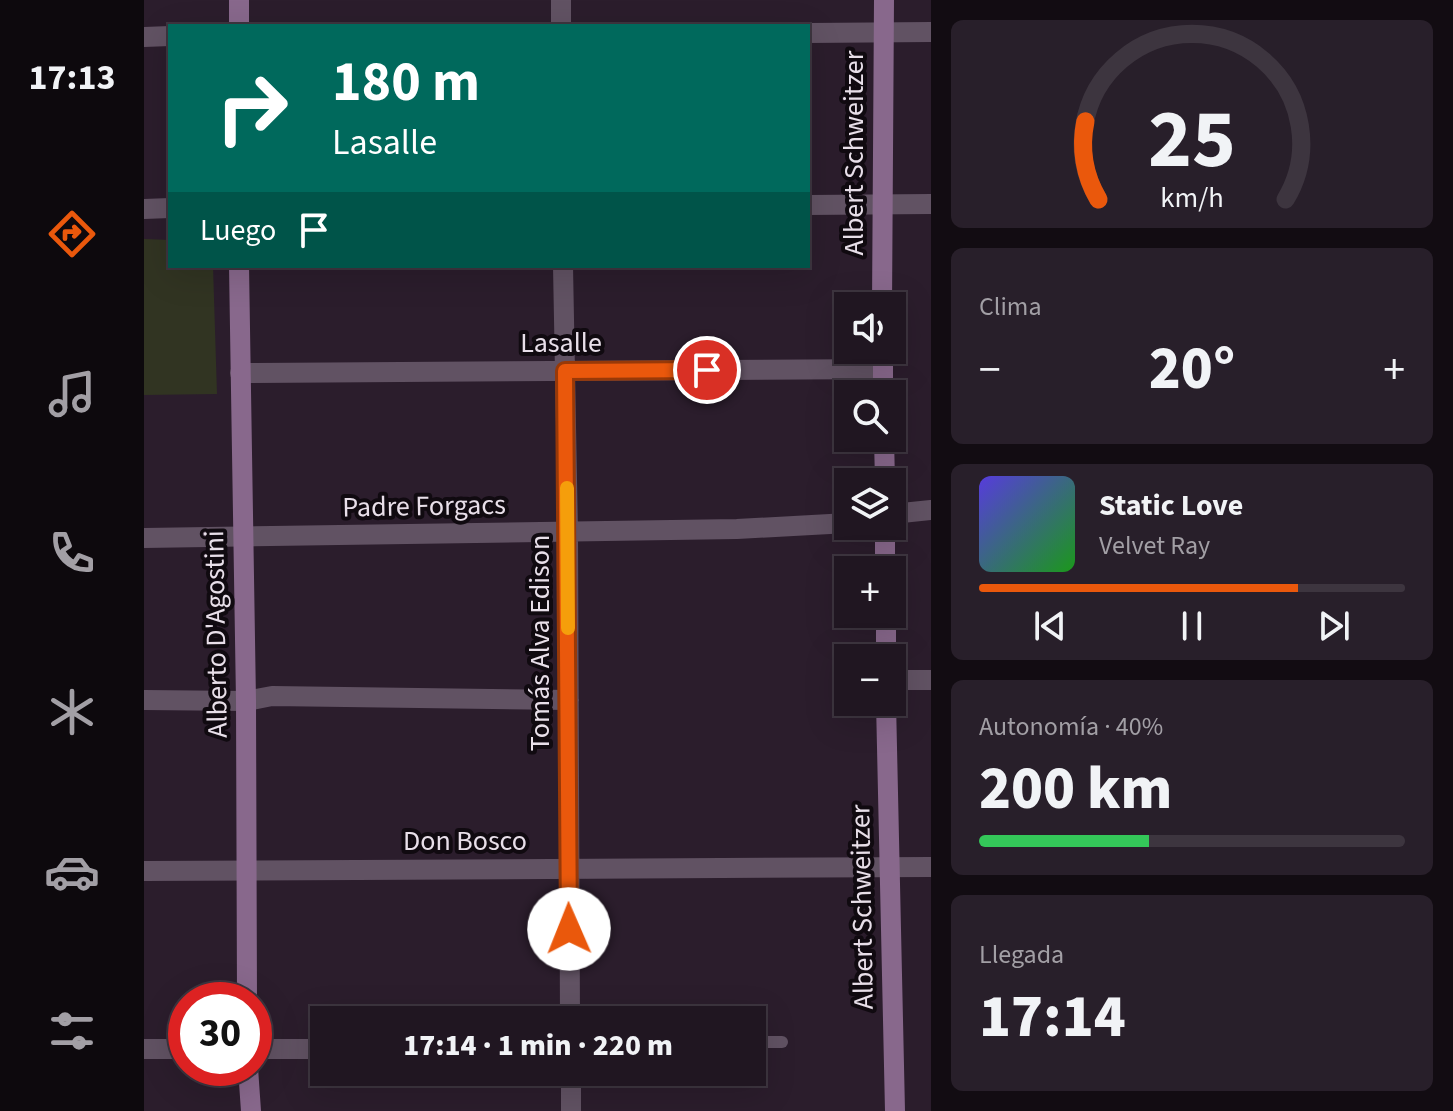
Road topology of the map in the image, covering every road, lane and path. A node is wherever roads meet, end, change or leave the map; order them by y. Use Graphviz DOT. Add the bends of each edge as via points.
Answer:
graph roads {
  1 [pos="239,0"];
  2 [pos="561,0"];
  3 [pos="884,0"];
  4 [pos="239,24"];
  5 [pos="561,24"];
  6 [pos="931,32"];
  7 [pos="810,33"];
  8 [pos="882,33"];
  9 [pos="168,36"];
  10 [pos="144,37"];
  11 [pos="881,204"];
  12 [pos="931,204"];
  13 [pos="810,205"];
  14 [pos="168,208"];
  15 [pos="144,209"];
  16 [pos="239,268"];
  17 [pos="563,268"];
  18 [pos="882,292"];
  19 [pos="834,362"];
  20 [pos="565,371"];
  21 [pos="240,373"];
  22 [pos="931,510"];
  23 [pos="906,513"];
  24 [pos="834,524"];
  25 [pos="568,532"];
  26 [pos="144,538"];
  27 [pos="242,538"];
  28 [pos="906,680"];
  29 [pos="931,680"];
  30 [pos="144,700"];
  31 [pos="569,700"];
  32 [pos="246,701"];
  33 [pos="886,716"];
  34 [pos="888,867"];
  35 [pos="931,867"];
  36 [pos="568,869"];
  37 [pos="245,870"];
  38 [pos="144,871"];
  39 [pos="247,982"];
  40 [pos="570,1006"];
  41 [pos="766,1042"];
  42 [pos="782,1042"];
  43 [pos="144,1049"];
  44 [pos="168,1049"];
  45 [pos="272,1049"];
  46 [pos="310,1049"];
  47 [pos="249,1086"];
  48 [pos="571,1086"];
  49 [pos="251,1111"];
  50 [pos="571,1111"];
  51 [pos="895,1111"];
  1 -- 4 [label="main road"];
  2 -- 5 [label="street"];
  3 -- 8 [label="main road, Albert Schweitzer"];
  6 -- 8 [label="street"];
  7 -- 8 [label="street"];
  8 -- 11 [label="main road, Albert Schweitzer"];
  9 -- 10 [label="street"];
  11 -- 12 [label="street"];
  11 -- 13 [label="street"];
  11 -- 18 [label="main road, Albert Schweitzer"];
  14 -- 15 [label="street"];
  16 -- 21 [label="main road, Alberto D'Agostini"];
  17 -- 20 [label="street, Tomás Alva Edison"];
  19 -- 20 [label="street, Lasalle"];
  20 -- 21 [label="street, Lasalle"];
  20 -- 25 [label="street, Tomás Alva Edison"];
  21 -- 27 [label="main road, Alberto D'Agostini"];
  22 -- 23 [label="street"];
  24 -- 25 [label="street, Padre Forgacs"];
  25 -- 27 [label="street, Padre Forgacs"];
  25 -- 31 [label="street, Tomás Alva Edison"];
  26 -- 27 [label="street, Padre Forgacs"];
  27 -- 32 [label="main road, Alberto D'Agostini"];
  28 -- 29 [label="street"];
  30 -- 32 [label="street"];
  31 -- 32 [label="street" via="272,696"];
  31 -- 36 [label="street, Tomás Alva Edison"];
  32 -- 37 [label="main road, Alberto D'Agostini"];
  33 -- 34 [label="main road, Albert Schweitzer"];
  34 -- 35 [label="street, Don Bosco"];
  34 -- 36 [label="street, Don Bosco"];
  34 -- 51 [label="main road, Albert Schweitzer"];
  36 -- 37 [label="street, Don Bosco"];
  36 -- 40 [label="street, Tomás Alva Edison"];
  37 -- 38 [label="street, Don Bosco"];
  37 -- 39 [label="main road, Alberto D'Agostini"];
  41 -- 42 [label="lane"];
  43 -- 44 [label="street"];
  45 -- 46 [label="street"];
  47 -- 49 [label="main road"];
  48 -- 50 [label="street"];
}
